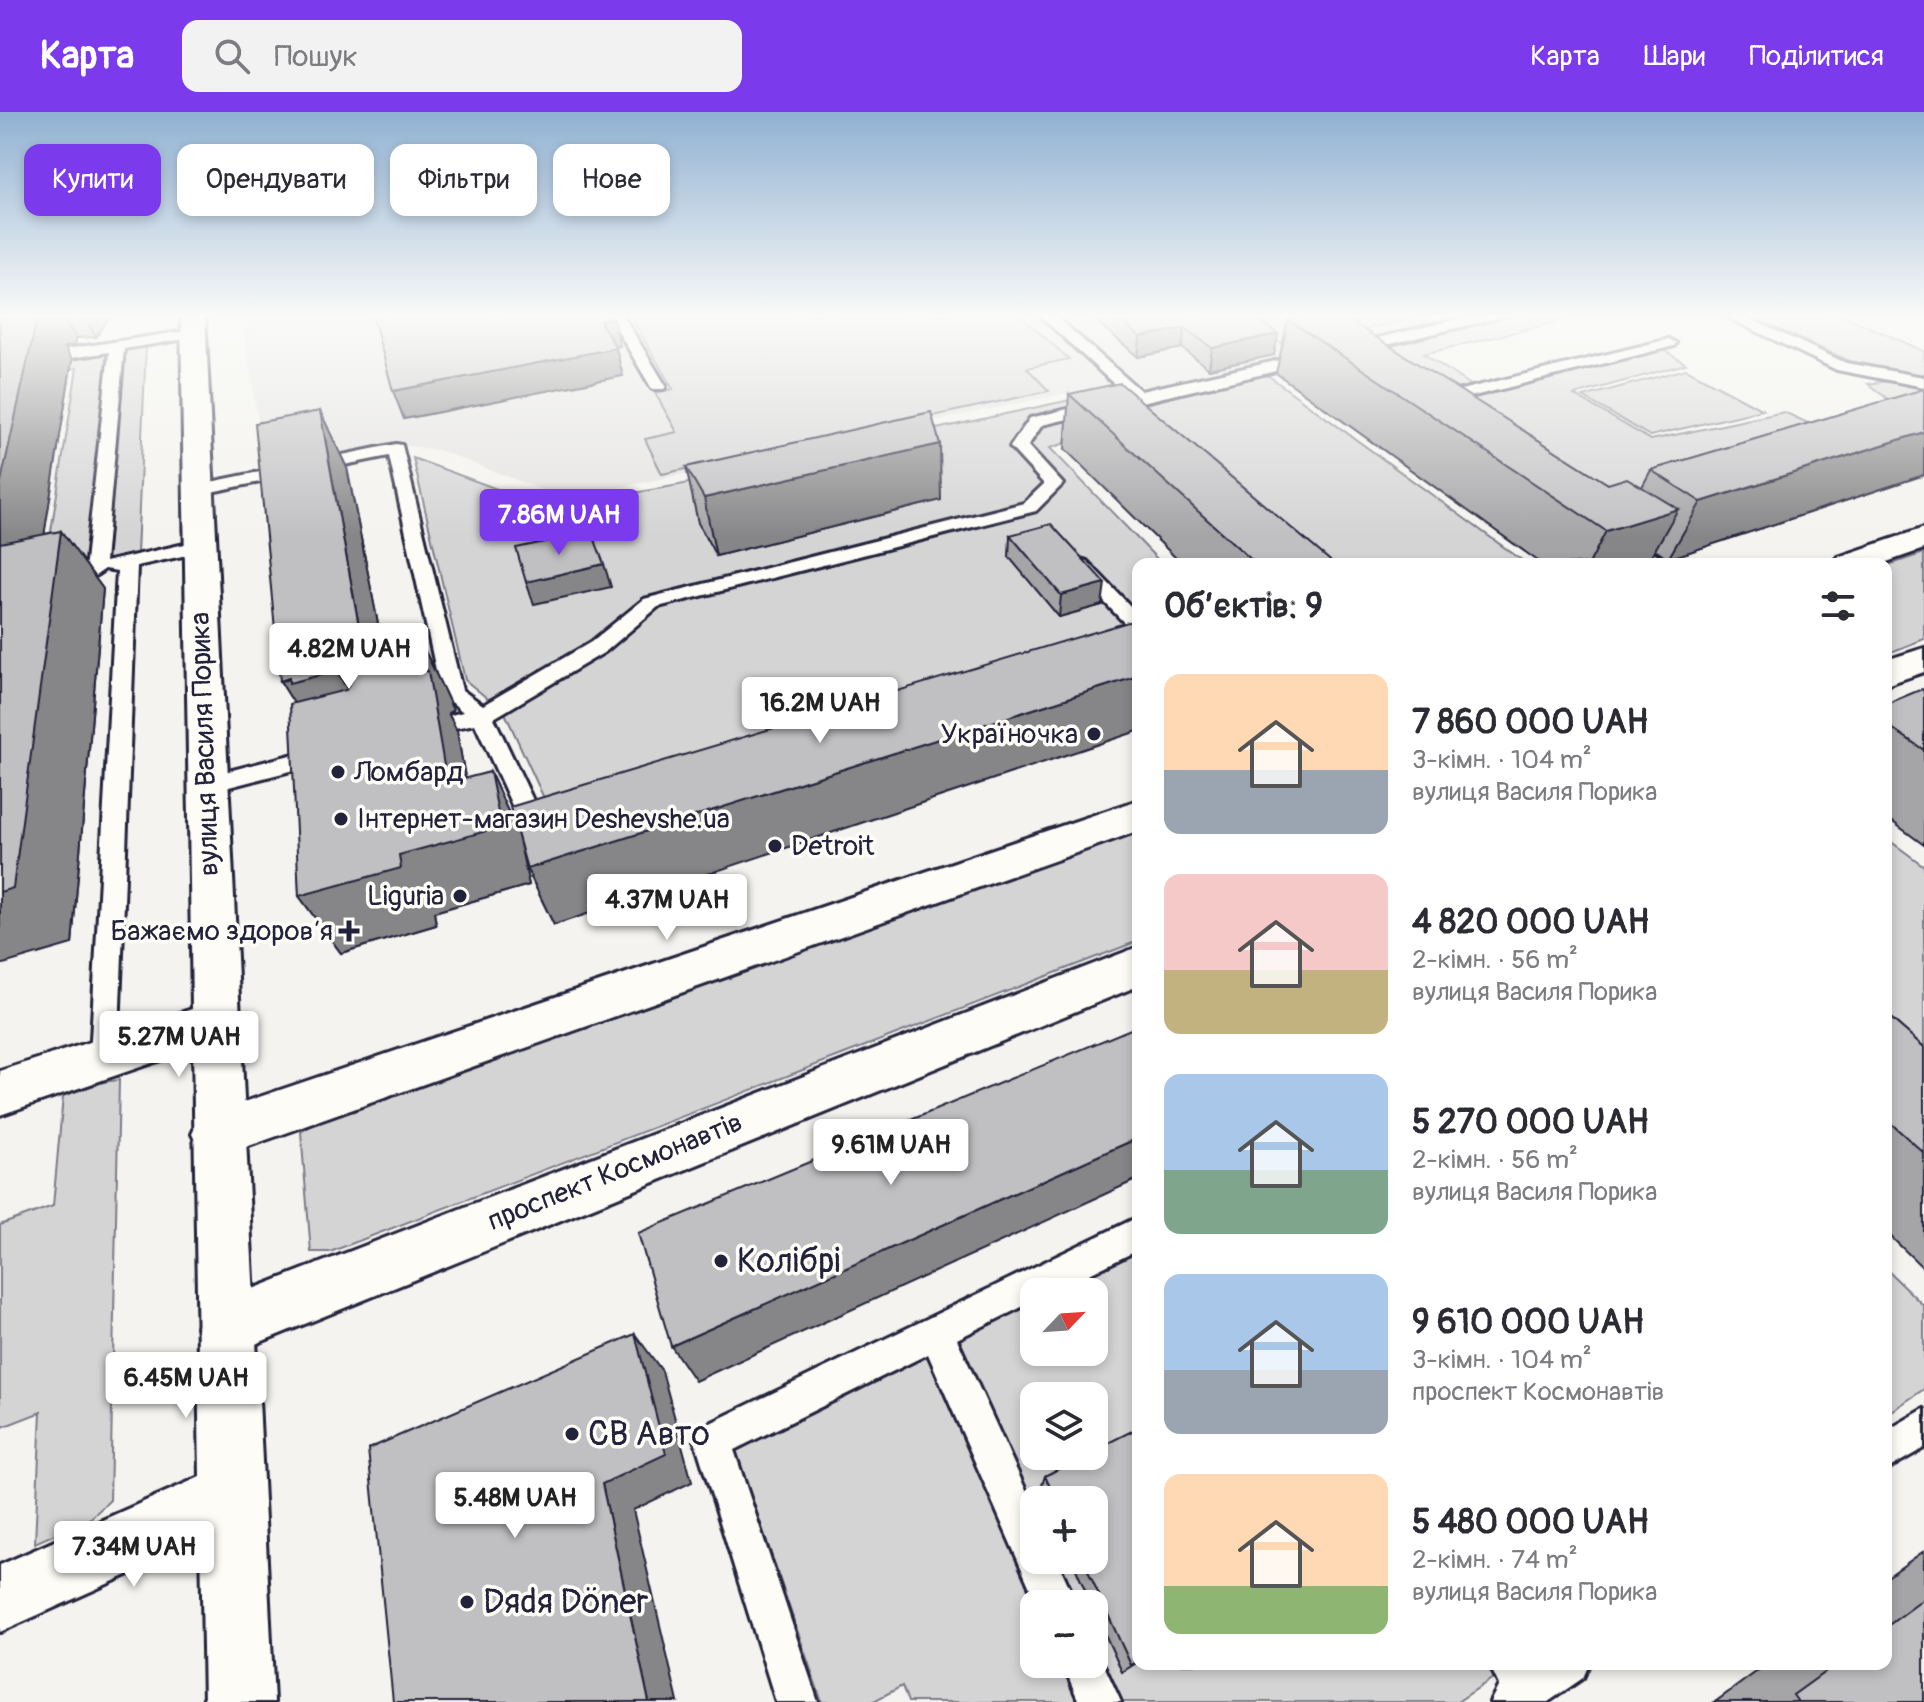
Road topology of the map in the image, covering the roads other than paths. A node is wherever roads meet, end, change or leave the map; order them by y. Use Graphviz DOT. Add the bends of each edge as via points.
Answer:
graph roads {
  1 [pos="112,388"];
  2 [pos="194,388"];
  3 [pos="1128,388"];
  4 [pos="1177,388"];
  5 [pos="1469,388"];
  6 [pos="1138,397"];
  7 [pos="1105,404"];
  8 [pos="1443,421"];
  9 [pos="1128,424"];
  10 [pos="196,490"];
  11 [pos="1611,531"];
  12 [pos="1924,538"];
  13 [pos="198,547"];
  14 [pos="1651,558"];
  15 [pos="1867,558"];
  16 [pos="1075,560"];
  17 [pos="127,563"];
  18 [pos="1132,620"];
  19 [pos="1924,659"];
  20 [pos="1892,671"];
  21 [pos="482,715"];
  22 [pos="455,721"];
  23 [pos="341,749"];
  24 [pos="206,785"];
  25 [pos="563,816"];
  26 [pos="1132,817"];
  27 [pos="1132,968"];
  28 [pos="214,1022"];
  29 [pos="104,1058"];
  30 [pos="0,1093"];
  31 [pos="218,1134"];
  32 [pos="1132,1236"];
  33 [pos="226,1327"];
  34 [pos="936,1332"];
  35 [pos="1924,1427"];
  36 [pos="1892,1448"];
  37 [pos="231,1496"];
  38 [pos="1020,1521"];
  39 [pos="0,1599"];
  40 [pos="1555,1670"];
  41 [pos="1089,1678"];
  42 [pos="1516,1686"];
  43 [pos="239,1702"];
  44 [pos="797,1702"];
  45 [pos="1100,1702"];
  1 -- 17 [label="lane" via="88,571"];
  2 -- 10 [label="street, вулиця Василя Порика"];
  3 -- 6 [label="lane"];
  4 -- 6 [label="lane"];
  5 -- 8 [label="lane" via="1413,401"];
  6 -- 7 [label="lane"];
  7 -- 9 [label="lane"];
  7 -- 21 [label="lane" via="1036,422 1019,447 1054,484 1030,507 651,603 598,647"];
  10 -- 13 [label="street, вулиця Василя Порика"];
  10 -- 21 [label="lane" via="396,449 452,693"];
  11 -- 14 [label="lane"];
  12 -- 15 [label="street"];
  13 -- 17 [label="lane"];
  13 -- 24 [label="street, вулиця Василя Порика"];
  16 -- 18 [label="lane"];
  17 -- 29 [label="lane"];
  19 -- 20 [label="street"];
  21 -- 22 [label="lane"];
  21 -- 25 [label="lane" via="533,825"];
  23 -- 24 [label="lane"];
  24 -- 28 [label="street, вулиця Василя Порика"];
  26 -- 31 [label="street"];
  27 -- 33 [label="street, проспект Космонавтів"];
  28 -- 29 [label="street"];
  28 -- 31 [label="street, вулиця Василя Порика"];
  29 -- 30 [label="street"];
  31 -- 33 [label="street, вулиця Василя Порика"];
  32 -- 34 [label="lane"];
  33 -- 37 [label="street, вулиця Василя Порика"];
  34 -- 38 [label="lane"];
  34 -- 44 [label="lane" via="713,1441"];
  35 -- 36 [label="lane"];
  37 -- 39 [label="street"];
  37 -- 43 [label="street, вулиця Василя Порика"];
  40 -- 42 [label="lane"];
  41 -- 45 [label="lane"];
}
